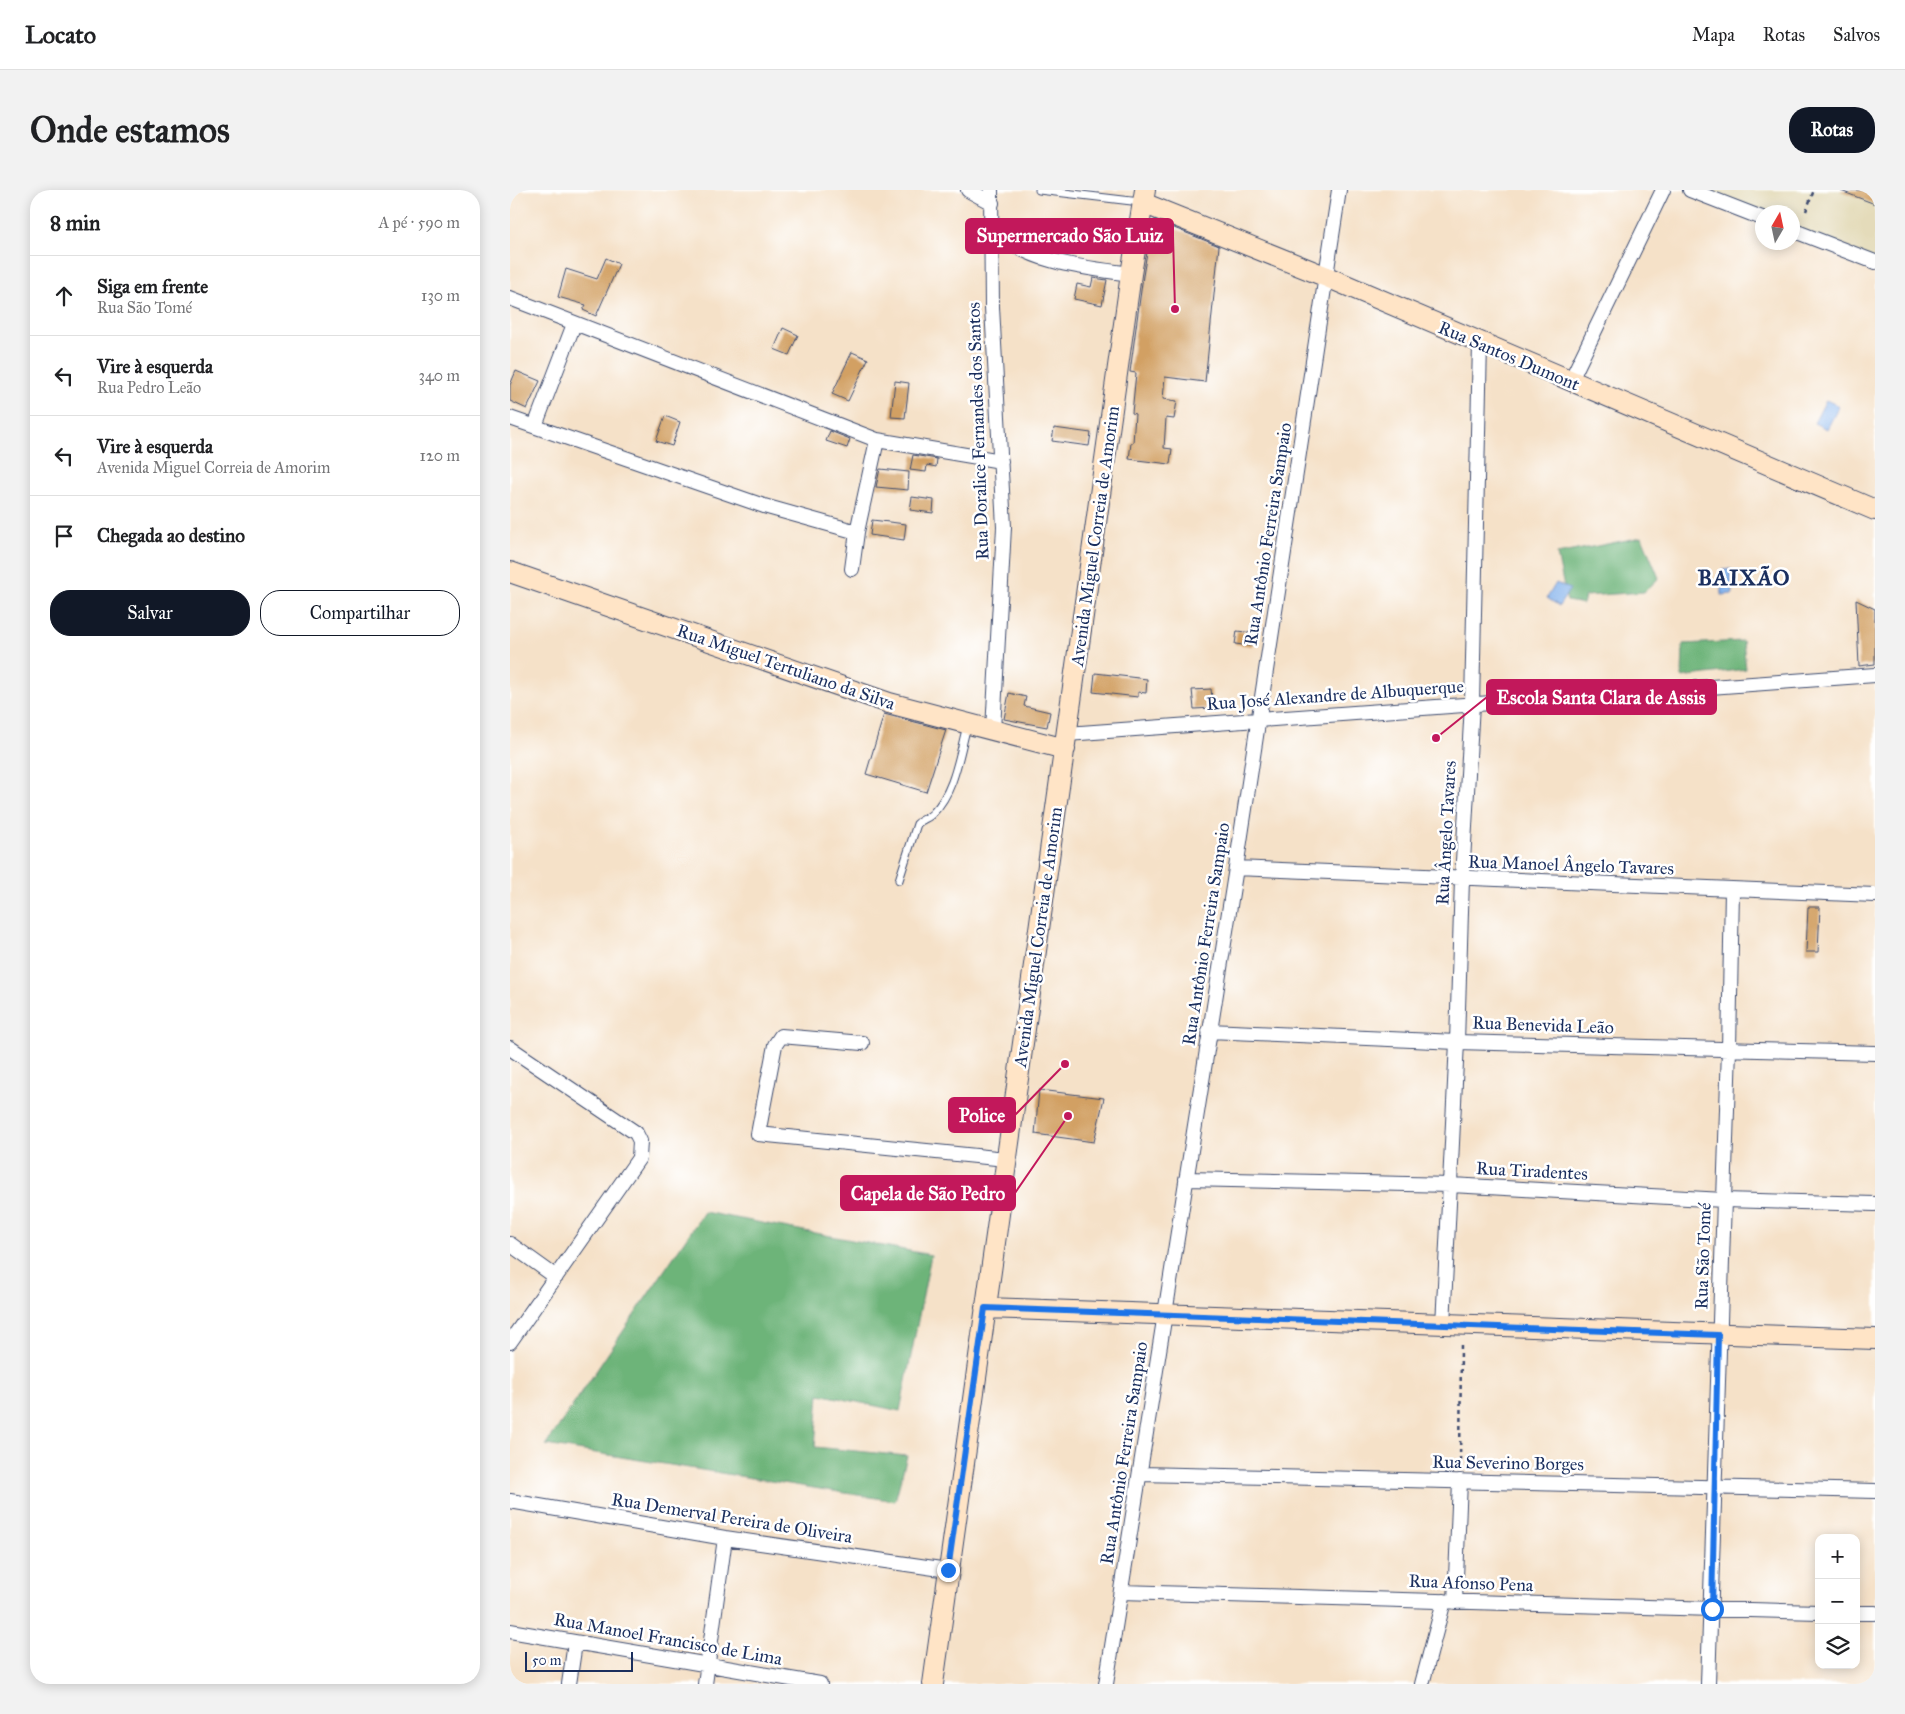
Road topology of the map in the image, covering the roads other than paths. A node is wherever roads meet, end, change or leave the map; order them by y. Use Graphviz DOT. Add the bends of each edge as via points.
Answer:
graph roads {
  1 [pos="968,190"];
  2 [pos="1039,190"];
  3 [pos="1339,190"];
  4 [pos="1663,190"];
  5 [pos="1690,190"];
  6 [pos="991,196"];
  7 [pos="1144,196"];
  8 [pos="1755,215"];
  9 [pos="993,232"];
  10 [pos="1800,233"];
  11 [pos="1875,262"];
  12 [pos="1131,274"];
  13 [pos="1326,277"];
  14 [pos="510,298"];
  15 [pos="574,324"];
  16 [pos="1480,344"];
  17 [pos="1570,382"];
  18 [pos="510,418"];
  19 [pos="535,426"];
  20 [pos="877,440"];
  21 [pos="1002,461"];
  22 [pos="1875,510"];
  23 [pos="857,532"];
  24 [pos="852,569"];
  25 [pos="510,572"];
  26 [pos="1875,675"];
  27 [pos="1472,704"];
  28 [pos="1259,720"];
  29 [pos="967,724"];
  30 [pos="992,730"];
  31 [pos="1066,742"];
  32 [pos="1236,868"];
  33 [pos="1462,879"];
  34 [pos="899,880"];
  35 [pos="1732,890"];
  36 [pos="1875,895"];
  37 [pos="1209,1031"];
  38 [pos="1457,1042"];
  39 [pos="862,1043"];
  40 [pos="510,1048"];
  41 [pos="1729,1049"];
  42 [pos="1875,1053"];
  43 [pos="1006,1159"];
  44 [pos="1186,1179"];
  45 [pos="1451,1185"];
  46 [pos="1724,1200"];
  47 [pos="1875,1204"];
  48 [pos="510,1244"];
  49 [pos="556,1277"];
  50 [pos="985,1308"];
  51 [pos="1165,1315"];
  52 [pos="1452,1325"];
  53 [pos="1718,1335"];
  54 [pos="1875,1339"];
  55 [pos="510,1342"];
  56 [pos="1140,1474"];
  57 [pos="1460,1481"];
  58 [pos="1716,1487"];
  59 [pos="1875,1491"];
  60 [pos="510,1501"];
  61 [pos="725,1538"];
  62 [pos="948,1570"];
  63 [pos="1121,1592"];
  64 [pos="1449,1601"];
  65 [pos="1712,1609"];
  66 [pos="1815,1612"];
  67 [pos="1860,1613"];
  68 [pos="1875,1613"];
  69 [pos="510,1631"];
  70 [pos="575,1643"];
  71 [pos="708,1666"];
  72 [pos="569,1684"];
  73 [pos="705,1684"];
  74 [pos="820,1684"];
  75 [pos="933,1684"];
  76 [pos="1106,1684"];
  77 [pos="1422,1684"];
  78 [pos="1708,1684"];
  1 -- 6 [label="street"];
  2 -- 7 [label="lane"];
  3 -- 13 [label="street, Rua Antônio Ferreira Sampaio"];
  4 -- 17 [label="street"];
  5 -- 8 [label="street"];
  6 -- 9 [label="street, Rua Doralice Fernandes dos Santos"];
  7 -- 12 [label="street, Avenida Miguel Correia de Amorim"];
  7 -- 13 [label="street, Rua Santos Dumont"];
  9 -- 12 [label="street" via="1012,246 1058,264"];
  9 -- 21 [label="street, Rua Doralice Fernandes dos Santos" via="992,307"];
  10 -- 11 [label="street"];
  12 -- 31 [label="street, Avenida Miguel Correia de Amorim"];
  13 -- 16 [label="street, Rua Santos Dumont"];
  13 -- 28 [label="street, Rua Antônio Ferreira Sampaio"];
  14 -- 15 [label="street"];
  15 -- 19 [label="street"];
  15 -- 20 [label="street"];
  16 -- 17 [label="street, Rua Santos Dumont"];
  16 -- 27 [label="street, Rua Ângelo Tavares"];
  17 -- 22 [label="street, Rua Santos Dumont"];
  18 -- 19 [label="street"];
  19 -- 23 [label="street" via="764,506"];
  20 -- 21 [label="street"];
  20 -- 23 [label="street"];
  21 -- 30 [label="street, Rua Doralice Fernandes dos Santos" via="1004,527"];
  23 -- 24 [label="street"];
  25 -- 29 [label="street, Rua Miguel Tertuliano da Silva" via="889,703"];
  26 -- 27 [label="street, Rua José Alexandre de Albuquerque"];
  27 -- 28 [label="street, Rua José Alexandre de Albuquerque"];
  27 -- 33 [label="street, Rua Ângelo Tavares"];
  28 -- 31 [label="street, Rua José Alexandre de Albuquerque"];
  28 -- 32 [label="street, Rua Antônio Ferreira Sampaio"];
  29 -- 30 [label="street, Rua Miguel Tertuliano da Silva"];
  29 -- 34 [label="lane" via="946,799 931,816 922,818 917,824"];
  30 -- 31 [label="street, Rua Miguel Tertuliano da Silva"];
  31 -- 43 [label="street, Avenida Miguel Correia de Amorim"];
  32 -- 33 [label="street, Rua Manoel Ângelo Tavares"];
  32 -- 37 [label="street, Rua Antônio Ferreira Sampaio"];
  33 -- 35 [label="street, Rua Manoel Ângelo Tavares"];
  33 -- 38 [label="street, Rua Ângelo Tavares"];
  35 -- 36 [label="street, Rua Manoel Ângelo Tavares"];
  35 -- 41 [label="street, Rua São Tomé"];
  37 -- 38 [label="street, Rua Benevida Leão"];
  37 -- 44 [label="street, Rua Antônio Ferreira Sampaio"];
  38 -- 41 [label="street, Rua Benevida Leão"];
  38 -- 45 [label="street, Rua Ângelo Tavares"];
  39 -- 43 [label="street" via="781,1036 775,1045 758,1134"];
  40 -- 49 [label="street" via="636,1133 640,1141 638,1158"];
  41 -- 42 [label="street, Rua Benevida Leão"];
  41 -- 46 [label="street, Rua São Tomé"];
  43 -- 50 [label="street, Avenida Miguel Correia de Amorim"];
  44 -- 45 [label="street, Rua Tiradentes"];
  44 -- 51 [label="street, Rua Antônio Ferreira Sampaio"];
  45 -- 46 [label="street, Rua Tiradentes"];
  45 -- 52 [label="street, Rua Ângelo Tavares"];
  46 -- 47 [label="street, Rua Tiradentes"];
  46 -- 53 [label="street, Rua São Tomé"];
  48 -- 49 [label="street"];
  49 -- 55 [label="street"];
  50 -- 51 [label="street"];
  50 -- 62 [label="street, Avenida Miguel Correia de Amorim"];
  51 -- 52 [label="street"];
  51 -- 56 [label="street, Rua Antônio Ferreira Sampaio"];
  52 -- 53 [label="street"];
  53 -- 54 [label="street"];
  53 -- 58 [label="street, Rua São Tomé"];
  56 -- 57 [label="street, Rua Severino Borges"];
  56 -- 63 [label="street, Rua Antônio Ferreira Sampaio"];
  57 -- 58 [label="street, Rua Severino Borges"];
  57 -- 64 [label="street"];
  58 -- 59 [label="street, Rua Severino Borges"];
  58 -- 65 [label="street, Rua São Tomé"];
  60 -- 61 [label="street, Rua Demerval Pereira de Oliveira"];
  61 -- 62 [label="street, Rua Demerval Pereira de Oliveira"];
  61 -- 71 [label="street"];
  62 -- 75 [label="street, Avenida Miguel Correia de Amorim"];
  63 -- 64 [label="street, Rua Afonso Pena"];
  63 -- 76 [label="street, Rua Antônio Ferreira Sampaio"];
  64 -- 65 [label="street, Rua Afonso Pena"];
  64 -- 77 [label="street"];
  65 -- 66 [label="street, Rua Afonso Pena"];
  65 -- 78 [label="street, Rua São Tomé"];
  67 -- 68 [label="street"];
  69 -- 70 [label="street, Rua Manoel Francisco de Lima"];
  70 -- 71 [label="street, Rua Manoel Francisco de Lima"];
  70 -- 72 [label="street"];
  71 -- 73 [label="street"];
  71 -- 74 [label="street, Rua Manoel Francisco de Lima"];
}
